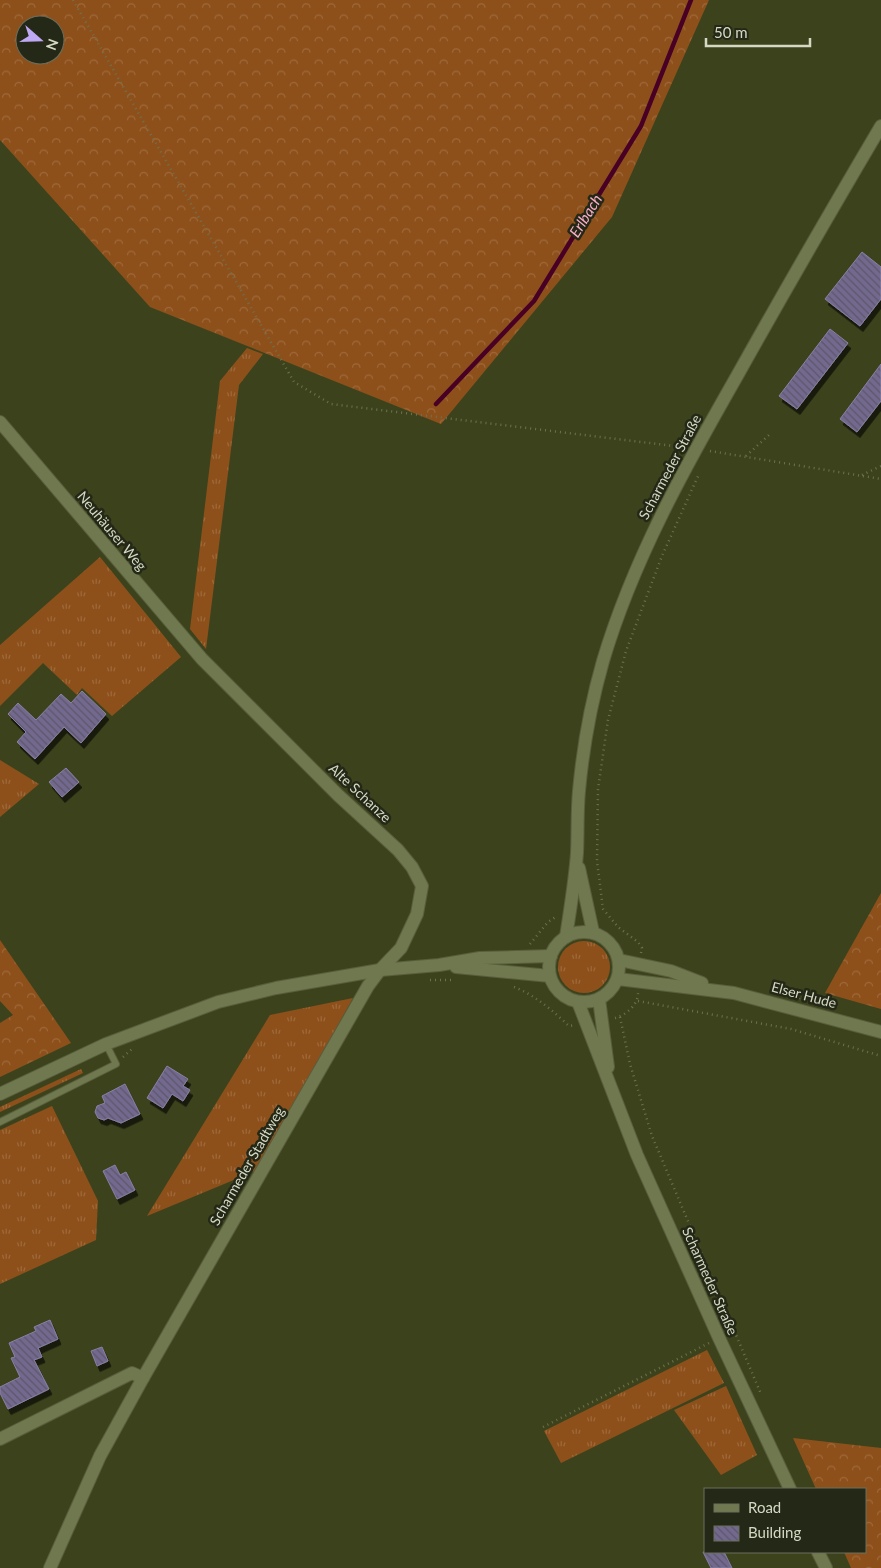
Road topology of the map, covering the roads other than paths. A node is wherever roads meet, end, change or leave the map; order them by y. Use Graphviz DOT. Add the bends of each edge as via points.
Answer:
graph roads {
  1 [pos="881,126"];
  2 [pos="0,422"];
  3 [pos="202,659"];
  4 [pos="577,855"];
  5 [pos="593,932"];
  6 [pos="566,937"];
  7 [pos="551,956"];
  8 [pos="619,960"];
  9 [pos="439,965"];
  10 [pos="380,970"];
  11 [pos="550,976"];
  12 [pos="618,979"];
  13 [pos="718,989"];
  14 [pos="599,999"];
  15 [pos="578,1002"];
  16 [pos="881,1032"];
  17 [pos="106,1044"];
  18 [pos="610,1082"];
  19 [pos="0,1094"];
  20 [pos="0,1122"];
  21 [pos="143,1378"];
  22 [pos="0,1439"];
  23 [pos="790,1488"];
  24 [pos="818,1553"];
  25 [pos="50,1568"];
  26 [pos="826,1568"];
  1 -- 4 [label="street, Scharmeder Straße" via="696,448 644,551 595,692 578,794"];
  2 -- 3 [label="street, Neuhäuser Weg"];
  3 -- 10 [label="street, Alte Schanze" via="412,867 422,886 417,914 401,948"];
  4 -- 5 [label="street, Scharmeder Straße"];
  4 -- 6 [label="street, Scharmeder Straße"];
  5 -- 6 [label="street" via="579,932"];
  5 -- 8 [label="street" via="613,945"];
  6 -- 7 [label="street"];
  7 -- 9 [label="street" via="480,958"];
  7 -- 11 [label="street"];
  8 -- 12 [label="street"];
  8 -- 13 [label="street, Elser Hude" via="671,971"];
  9 -- 10 [label="street"];
  9 -- 11 [label="street"];
  10 -- 17 [label="street" via="218,1002"];
  10 -- 21 [label="street, Scharmeder Stadtweg"];
  11 -- 15 [label="street" via="564,996"];
  12 -- 13 [label="street, Elser Hude"];
  12 -- 14 [label="street"];
  13 -- 16 [label="street, Elser Hude"];
  14 -- 15 [label="street"];
  14 -- 18 [label="street, Scharmeder Straße"];
  15 -- 18 [label="street, Scharmeder Straße"];
  17 -- 19 [label="street"];
  17 -- 20 [label="lane" via="116,1064"];
  18 -- 23 [label="street, Scharmeder Straße" via="637,1155"];
  21 -- 22 [label="street" via="132,1373"];
  21 -- 25 [label="street, Scharmeder Stadtweg" via="100,1456"];
  24 -- 26 [label="street"];
}
